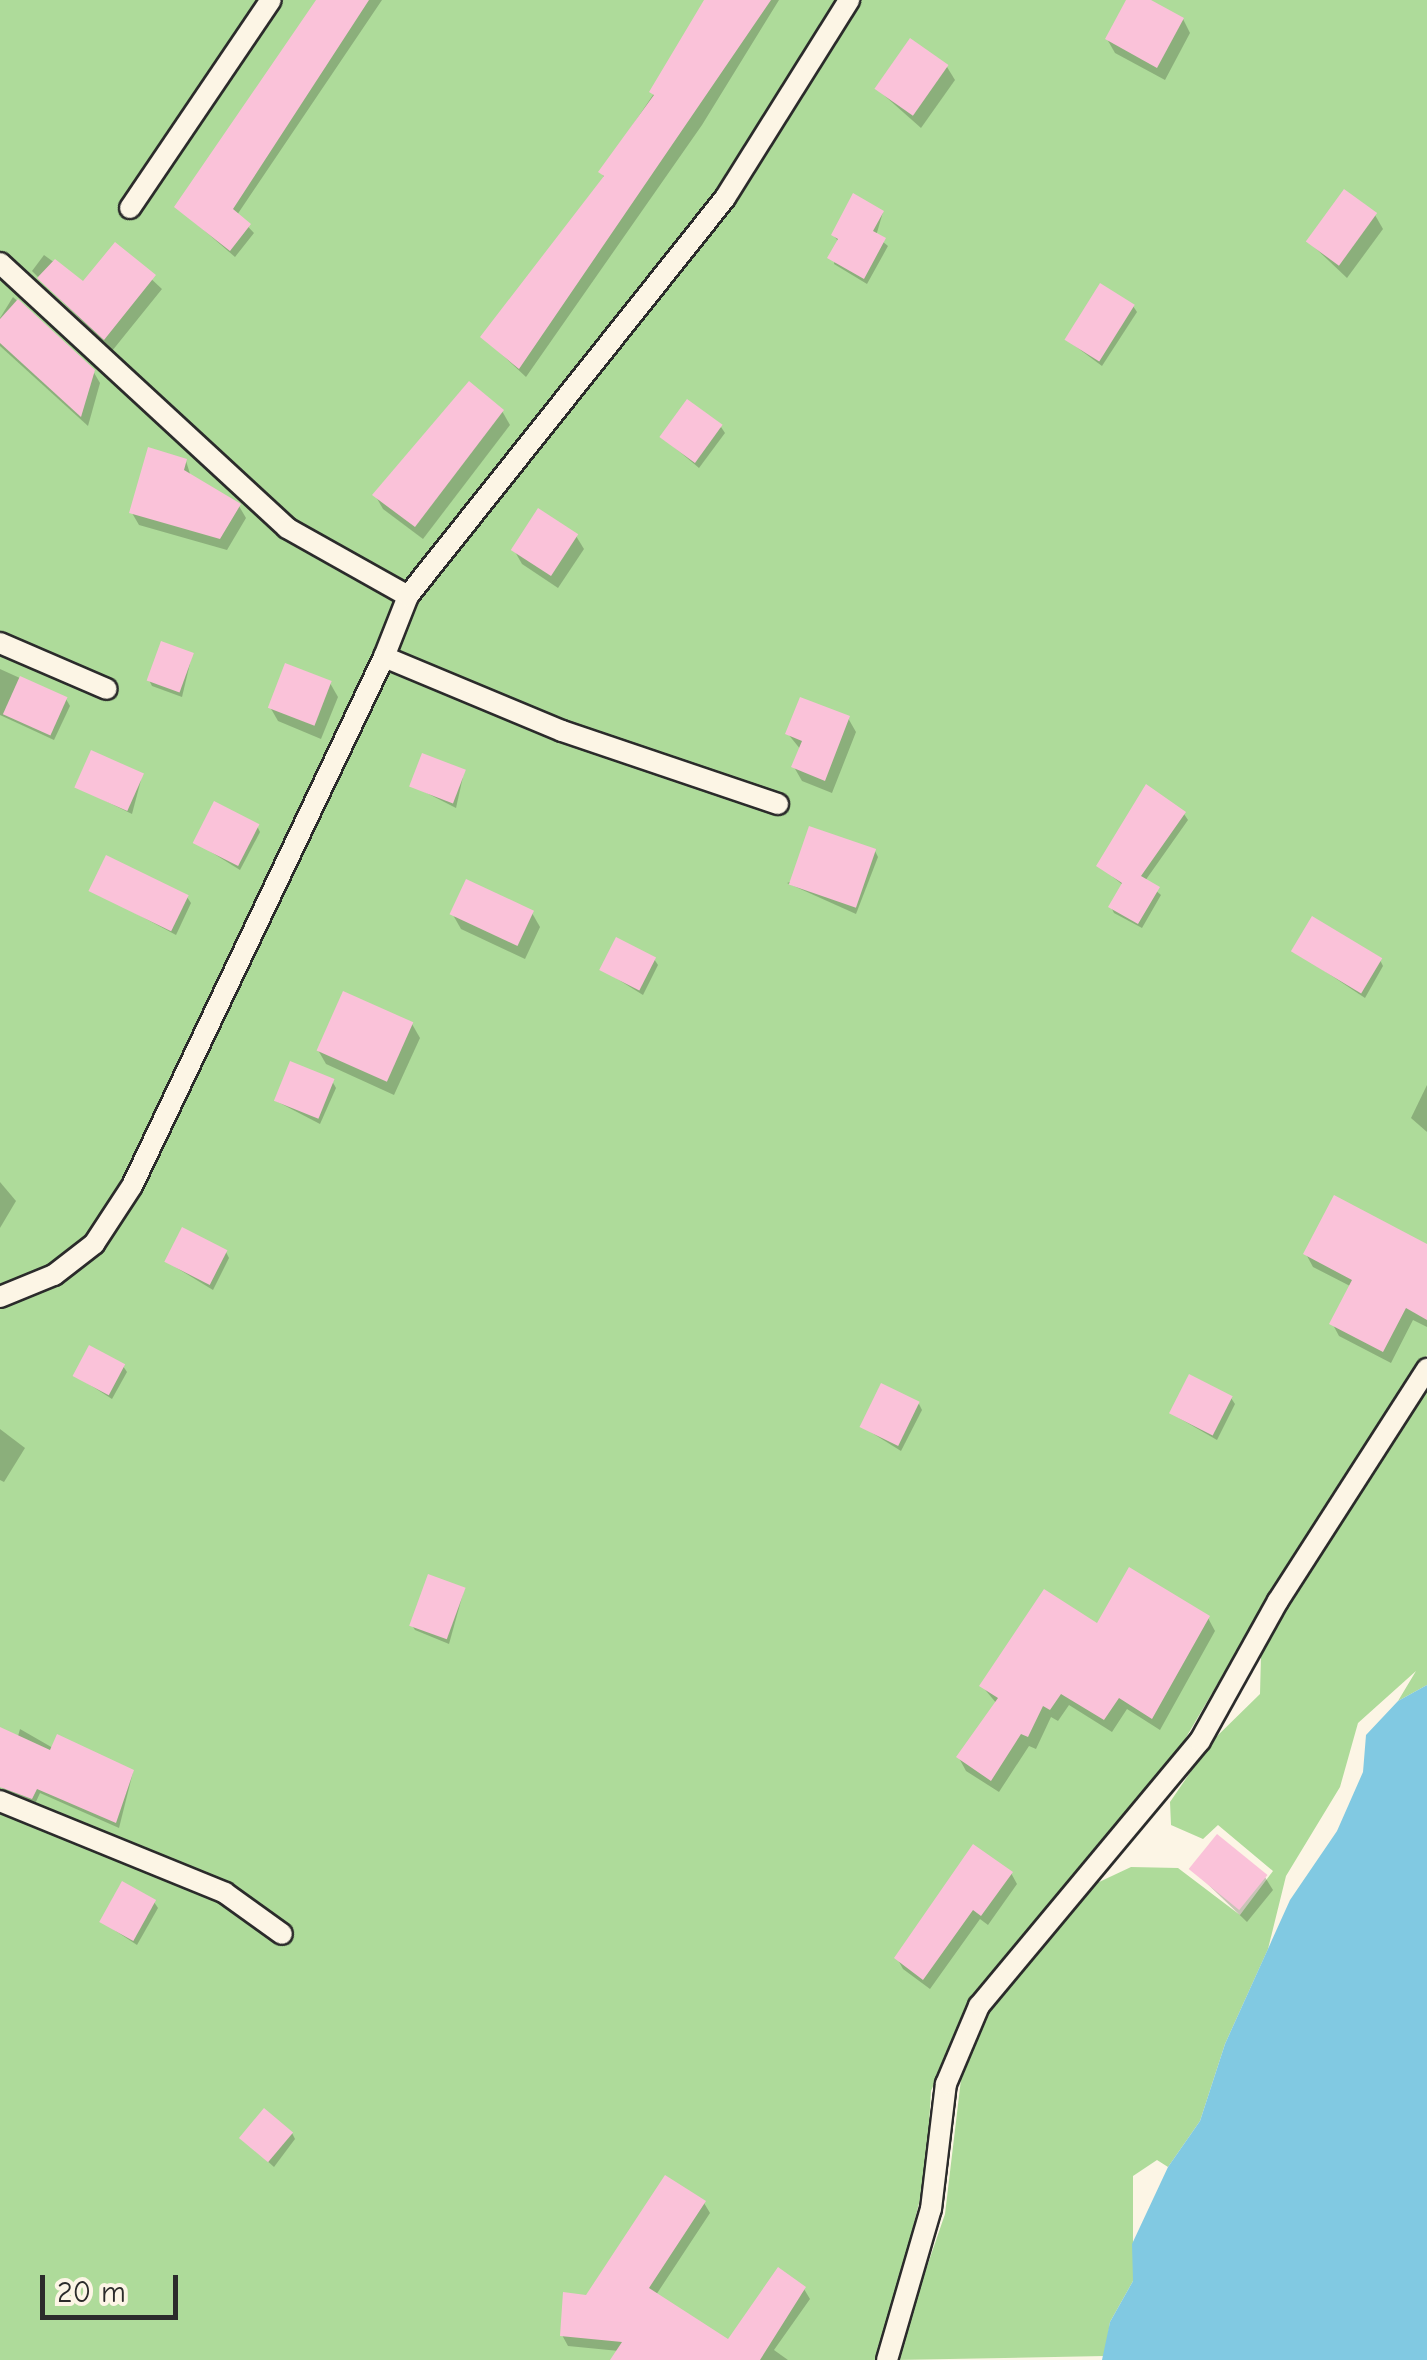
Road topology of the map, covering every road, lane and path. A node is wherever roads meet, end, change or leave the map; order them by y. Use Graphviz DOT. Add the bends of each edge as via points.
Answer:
graph roads {
  1 [pos="271,0"];
  2 [pos="849,0"];
  3 [pos="130,208"];
  4 [pos="0,263"];
  5 [pos="408,596"];
  6 [pos="0,643"];
  7 [pos="384,657"];
  8 [pos="107,689"];
  9 [pos="778,804"];
  10 [pos="0,1297"];
  11 [pos="1427,1369"];
  12 [pos="0,1802"];
  13 [pos="282,1934"];
  14 [pos="887,2360"];
  1 -- 3 [label="lane"];
  2 -- 5 [label="lane" via="724,198"];
  4 -- 5 [label="lane" via="287,528"];
  5 -- 7 [label="lane"];
  6 -- 8 [label="lane"];
  7 -- 9 [label="lane" via="562,731"];
  7 -- 10 [label="lane" via="132,1186 94,1244 54,1275"];
  11 -- 14 [label="lane" via="1278,1600 1200,1741 979,2006 946,2084 931,2209"];
  12 -- 13 [label="lane" via="225,1893"];
}
